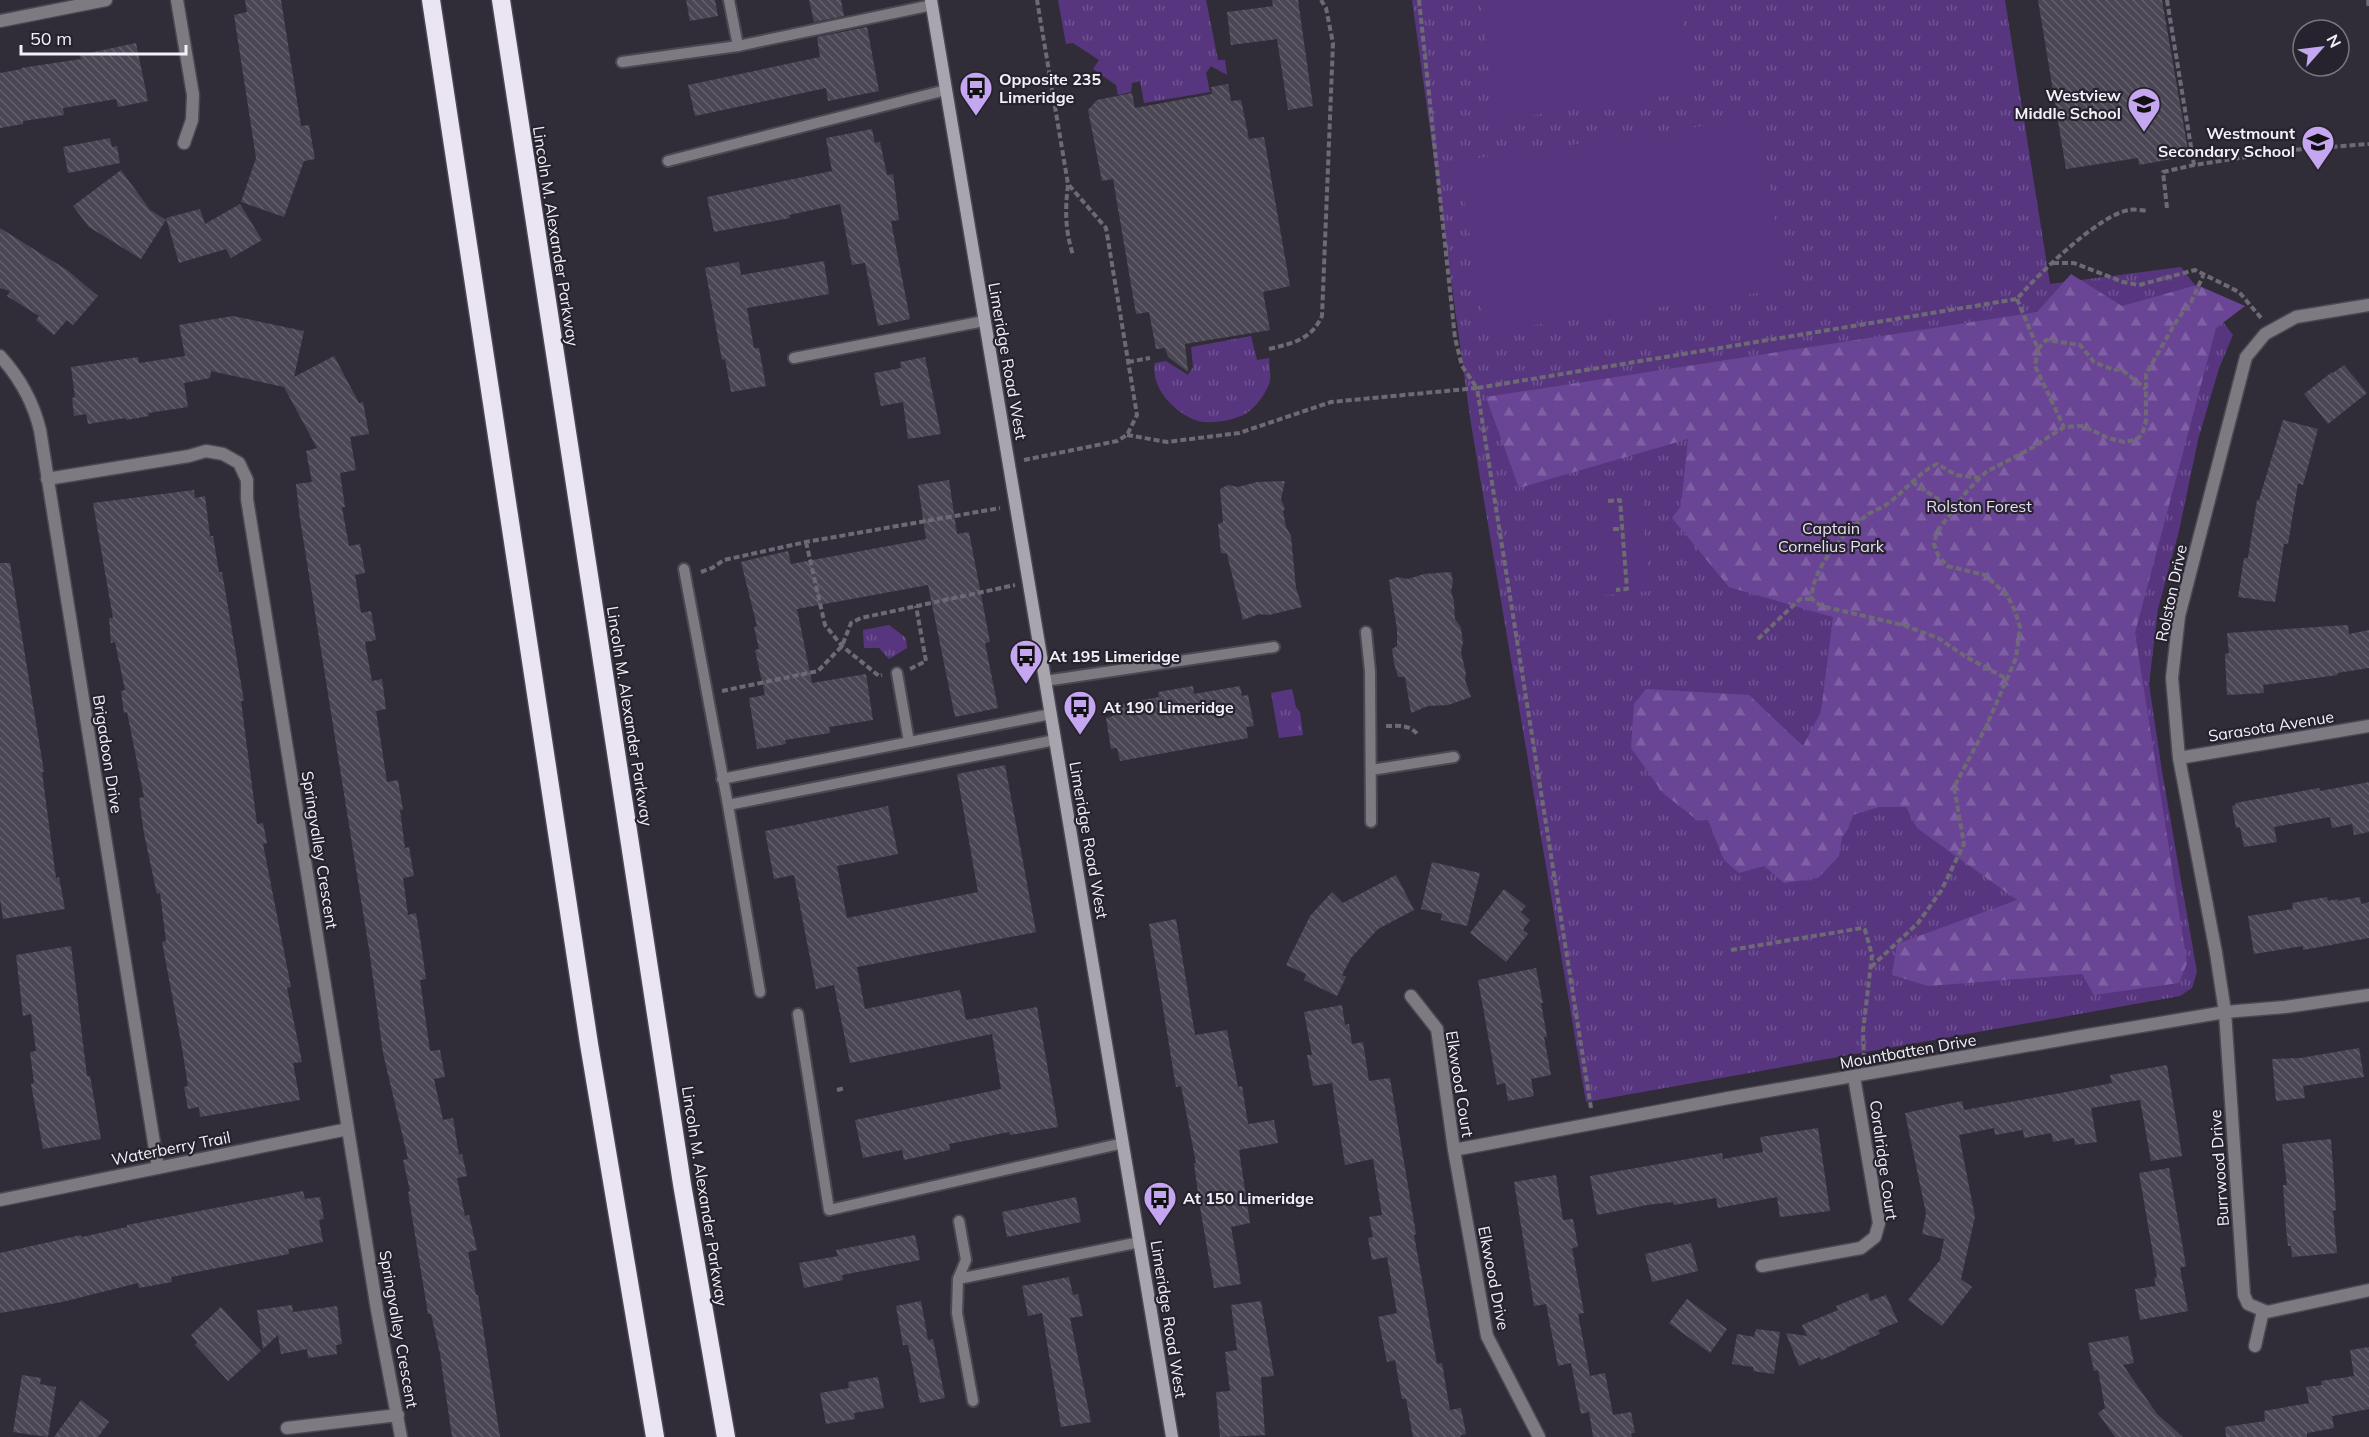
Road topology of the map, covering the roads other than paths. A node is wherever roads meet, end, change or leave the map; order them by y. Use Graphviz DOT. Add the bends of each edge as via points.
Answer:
graph roads {
  1 [pos="106,0"];
  2 [pos="177,0"];
  3 [pos="431,0"];
  4 [pos="501,0"];
  5 [pos="729,0"];
  6 [pos="932,3"];
  7 [pos="0,21"];
  8 [pos="738,46"];
  9 [pos="622,62"];
  10 [pos="946,90"];
  11 [pos="184,142"];
  12 [pos="668,161"];
  13 [pos="2369,305"];
  14 [pos="984,321"];
  15 [pos="0,356"];
  16 [pos="794,358"];
  17 [pos="47,479"];
  18 [pos="684,569"];
  19 [pos="1366,632"];
  20 [pos="1274,647"];
  21 [pos="897,673"];
  22 [pos="1045,681"];
  23 [pos="1051,714"];
  24 [pos="2369,726"];
  25 [pos="1055,740"];
  26 [pos="909,742"];
  27 [pos="1454,757"];
  28 [pos="2179,758"];
  29 [pos="1371,770"];
  30 [pos="722,779"];
  31 [pos="728,805"];
  32 [pos="1371,822"];
  33 [pos="760,993"];
  34 [pos="2369,995"];
  35 [pos="1411,996"];
  36 [pos="2225,1012"];
  37 [pos="798,1014"];
  38 [pos="1859,1076"];
  39 [pos="348,1129"];
  40 [pos="1124,1143"];
  41 [pos="1454,1150"];
  42 [pos="158,1168"];
  43 [pos="0,1200"];
  44 [pos="959,1221"];
  45 [pos="1140,1242"];
  46 [pos="1762,1266"];
  47 [pos="958,1279"];
  48 [pos="2369,1290"];
  49 [pos="2263,1311"];
  50 [pos="2254,1346"];
  51 [pos="973,1401"];
  52 [pos="398,1414"];
  53 [pos="287,1428"];
  54 [pos="401,1437"];
  55 [pos="655,1437"];
  56 [pos="726,1437"];
  57 [pos="1172,1437"];
  58 [pos="1539,1437"];
  1 -- 7 [label="street"];
  2 -- 11 [label="street" via="193,95 192,120"];
  3 -- 55 [label="highway" via="589,1044"];
  4 -- 56 [label="highway, Lincoln M. Alexander Parkway" via="682,1184"];
  5 -- 8 [label="lane"];
  6 -- 8 [label="lane"];
  6 -- 10 [label="street, Limeridge Road West"];
  8 -- 9 [label="lane"];
  10 -- 12 [label="lane"];
  10 -- 14 [label="street, Limeridge Road West"];
  13 -- 28 [label="street, Rolston Drive" via="2296,317 2265,334 2246,357 2179,616 2172,678"];
  14 -- 16 [label="lane"];
  14 -- 22 [label="street, Limeridge Road West"];
  15 -- 17 [label="street, Brigadoon Drive" via="20,379 33,406"];
  17 -- 39 [label="street, Springvalley Crescent" via="206,451 239,463 247,480"];
  17 -- 42 [label="street, Brigadoon Drive"];
  18 -- 30 [label="lane"];
  19 -- 29 [label="lane" via="1371,670"];
  20 -- 22 [label="lane"];
  21 -- 26 [label="lane"];
  22 -- 23 [label="street, Limeridge Road West"];
  23 -- 25 [label="street, Limeridge Road West"];
  23 -- 26 [label="lane"];
  24 -- 28 [label="street, Sarasota Avenue"];
  25 -- 31 [label="lane"];
  25 -- 40 [label="street, Limeridge Road West"];
  26 -- 30 [label="lane"];
  27 -- 29 [label="lane"];
  28 -- 36 [label="street, Rolston Drive"];
  29 -- 32 [label="lane"];
  30 -- 31 [label="lane"];
  31 -- 33 [label="lane"];
  34 -- 36 [label="street, Mountbatten Drive"];
  35 -- 41 [label="street, Elkwood Court" via="1437,1029"];
  36 -- 38 [label="street, Mountbatten Drive"];
  36 -- 49 [label="street, Burrwood Drive" via="2244,1295 2248,1304"];
  37 -- 40 [label="lane" via="829,1210"];
  38 -- 41 [label="street, Mountbatten Drive"];
  38 -- 46 [label="street, Coralridge Court" via="1879,1223 1875,1237 1861,1248"];
  39 -- 42 [label="street, Waterberry Trail"];
  39 -- 52 [label="street, Springvalley Crescent"];
  40 -- 45 [label="street, Limeridge Road West"];
  41 -- 58 [label="street, Elkwood Drive" via="1488,1336"];
  42 -- 43 [label="street, Waterberry Trail"];
  44 -- 47 [label="lane" via="966,1260"];
  45 -- 47 [label="lane"];
  45 -- 57 [label="street, Limeridge Road West"];
  47 -- 51 [label="lane" via="957,1313"];
  48 -- 49 [label="street"];
  49 -- 50 [label="street"];
  52 -- 53 [label="street"];
  52 -- 54 [label="street, Springvalley Crescent"];
}
